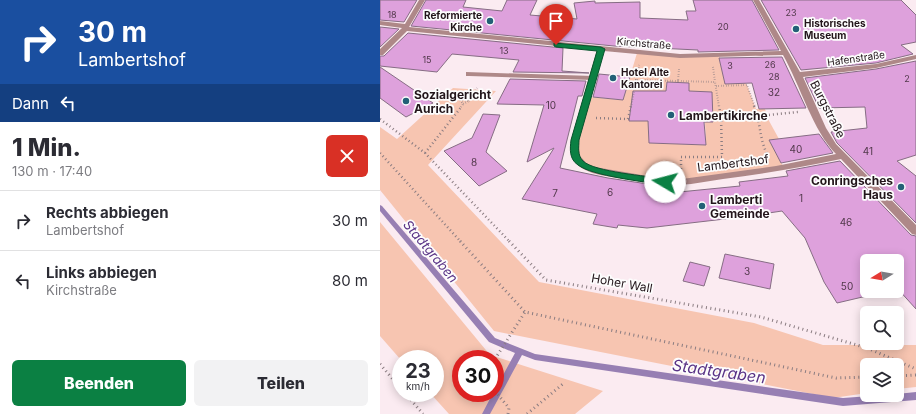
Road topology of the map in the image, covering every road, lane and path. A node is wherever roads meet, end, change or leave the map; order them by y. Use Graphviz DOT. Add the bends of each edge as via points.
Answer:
graph roads {
  1 [pos="422,0"];
  2 [pos="756,0"];
  3 [pos="380,23"];
  4 [pos="803,24"];
  5 [pos="823,26"];
  6 [pos="405,28"];
  7 [pos="601,49"];
  8 [pos="380,53"];
  9 [pos="642,53"];
  10 [pos="786,53"];
  11 [pos="680,56"];
  12 [pos="916,57"];
  13 [pos="469,74"];
  14 [pos="798,75"];
  15 [pos="593,78"];
  16 [pos="635,80"];
  17 [pos="678,81"];
  18 [pos="716,86"];
  19 [pos="463,104"];
  20 [pos="814,111"];
  21 [pos="758,116"];
  22 [pos="713,117"];
  23 [pos="721,117"];
  24 [pos="581,118"];
  25 [pos="380,119"];
  26 [pos="380,153"];
  27 [pos="425,153"];
  28 [pos="842,156"];
  29 [pos="776,170"];
  30 [pos="682,182"];
  31 [pos="916,231"];
  32 [pos="525,312"];
  33 [pos="501,350"];
  34 [pos="380,364"];
  35 [pos="916,369"];
  36 [pos="916,375"];
  37 [pos="904,376"];
  38 [pos="860,377"];
  39 [pos="392,378"];
  40 [pos="564,383"];
  41 [pos="413,402"];
  42 [pos="504,402"];
  43 [pos="423,414"];
  44 [pos="508,414"];
  45 [pos="527,414"];
  1 -- 6 [label="street"];
  2 -- 10 [label="street, Burgstraße"];
  3 -- 6 [label="street, Kirchstraße"];
  4 -- 5 [label="path" via="821,22"];
  6 -- 7 [label="street, Kirchstraße"];
  6 -- 8 [label="street"];
  7 -- 9 [label="street, Kirchstraße"];
  7 -- 15 [label="street, Lambertshof"];
  9 -- 11 [label="street, Kirchstraße"];
  9 -- 16 [label="path"];
  10 -- 11 [label="street, Kirchstraße"];
  10 -- 14 [label="street, Burgstraße"];
  11 -- 17 [label="path"];
  12 -- 14 [label="street, Hafenstraße" via="876,66"];
  13 -- 15 [label="street"];
  14 -- 20 [label="street, Burgstraße"];
  15 -- 24 [label="street, Lambertshof"];
  16 -- 17 [label="path"];
  16 -- 24 [label="path" via="628,119"];
  17 -- 18 [label="path" via="715,82"];
  18 -- 21 [label="path" via="747,85"];
  18 -- 23 [label="path"];
  19 -- 27 [label="path"];
  20 -- 21 [label="path"];
  20 -- 28 [label="street, Burgstraße" via="833,146"];
  21 -- 23 [label="path"];
  21 -- 29 [label="path" via="762,144"];
  22 -- 23 [label="path"];
  23 -- 30 [label="path" via="722,157 681,157"];
  24 -- 30 [label="street, Lambertshof" via="574,150 576,157 586,168 665,182"];
  25 -- 27 [label="path, Hoher Wall"];
  26 -- 32 [label="path"];
  27 -- 35 [label="path, Hoher Wall" via="546,280 761,317 867,348"];
  28 -- 29 [label="street, Lambertshof"];
  28 -- 31 [label="street, Burgstraße"];
  29 -- 30 [label="street, Lambertshof"];
  32 -- 33 [label="path"];
  32 -- 38 [label="path" via="836,378"];
  34 -- 39 [label="path"];
  36 -- 37 [label="path"];
  40 -- 45 [label="path"];
  41 -- 43 [label="path"];
  42 -- 44 [label="path" via="509,408"];
}
